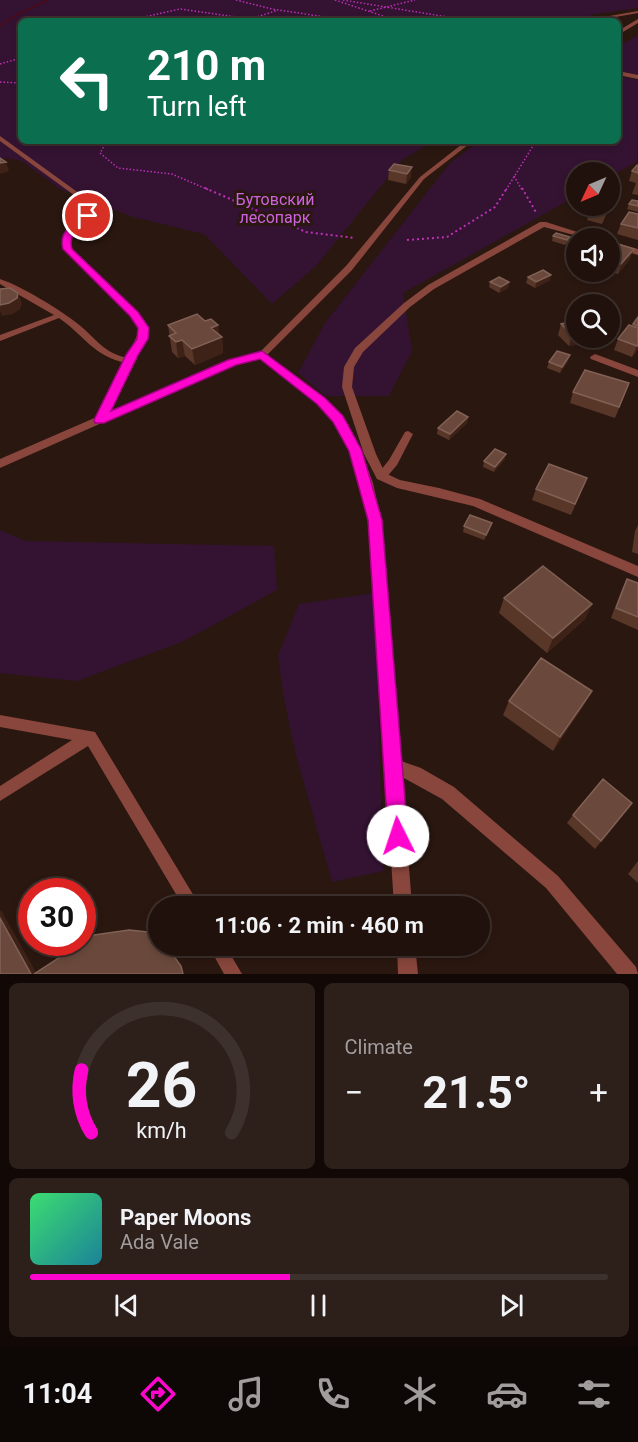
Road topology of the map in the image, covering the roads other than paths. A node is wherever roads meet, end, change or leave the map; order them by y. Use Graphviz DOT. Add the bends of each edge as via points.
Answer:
graph roads {
  1 [pos="638,12"];
  2 [pos="602,18"];
  3 [pos="638,21"];
  4 [pos="621,31"];
  5 [pos="621,74"];
  6 [pos="638,77"];
  7 [pos="0,138"];
  8 [pos="466,144"];
  9 [pos="566,231"];
  10 [pos="620,247"];
  11 [pos="638,252"];
  12 [pos="0,281"];
  13 [pos="60,315"];
  14 [pos="0,338"];
  15 [pos="262,355"];
  16 [pos="595,357"];
  17 [pos="130,361"];
  18 [pos="638,374"];
  19 [pos="100,420"];
  20 [pos="408,434"];
  21 [pos="0,464"];
  22 [pos="381,476"];
  23 [pos="638,572"];
  24 [pos="0,721"];
  25 [pos="90,738"];
  26 [pos="393,766"];
  27 [pos="0,794"];
  28 [pos="186,896"];
  29 [pos="402,896"];
  30 [pos="223,956"];
  31 [pos="407,956"];
  32 [pos="234,974"];
  33 [pos="408,974"];
  34 [pos="629,974"];
  1 -- 2 [label="street"];
  3 -- 4 [label="street"];
  5 -- 6 [label="street"];
  7 -- 17 [label="lane" via="96,208 72,228 66,242 78,261 134,314 143,328 142,339"];
  8 -- 15 [label="lane" via="422,178 349,268"];
  9 -- 22 [label="street" via="543,224 431,287 359,350 349,367 347,387"];
  10 -- 11 [label="street"];
  12 -- 13 [label="lane"];
  13 -- 14 [label="lane"];
  13 -- 17 [label="lane" via="109,357"];
  15 -- 19 [label="street" via="232,362"];
  15 -- 26 [label="street" via="321,401 338,419 356,451 375,520"];
  16 -- 18 [label="street"];
  17 -- 19 [label="lane"];
  19 -- 21 [label="street"];
  20 -- 22 [label="lane"];
  22 -- 23 [label="street" via="397,484 476,502"];
  24 -- 25 [label="lane"];
  25 -- 27 [label="lane"];
  25 -- 28 [label="lane"];
  26 -- 29 [label="street"];
  26 -- 34 [label="street" via="448,793 552,882"];
  30 -- 32 [label="lane"];
  31 -- 33 [label="street"];
}
